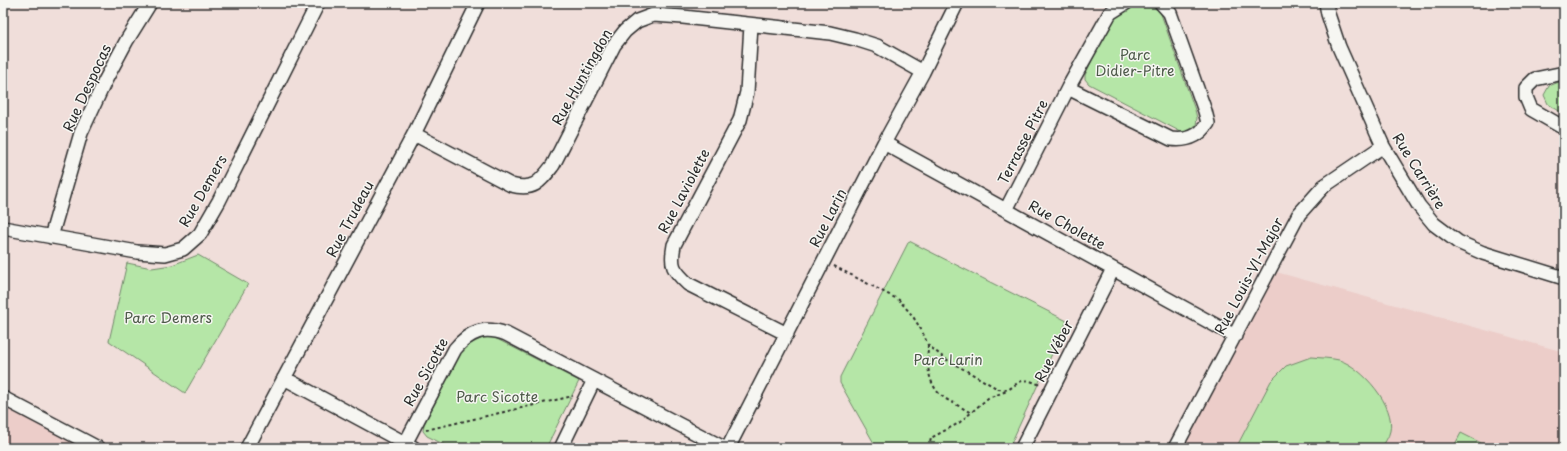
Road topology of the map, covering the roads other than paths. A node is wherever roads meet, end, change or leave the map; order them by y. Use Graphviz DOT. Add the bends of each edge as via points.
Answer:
graph roads {
  1 [pos="150,3"];
  2 [pos="318,3"];
  3 [pos="478,3"];
  4 [pos="957,3"];
  5 [pos="1126,3"];
  6 [pos="1161,3"];
  7 [pos="1326,3"];
  8 [pos="750,25"];
  9 [pos="923,72"];
  10 [pos="1564,73"];
  11 [pos="1068,88"];
  12 [pos="1564,128"];
  13 [pos="414,134"];
  14 [pos="884,143"];
  15 [pos="1382,146"];
  16 [pos="1006,210"];
  17 [pos="3,228"];
  18 [pos="51,237"];
  19 [pos="1114,269"];
  20 [pos="1564,278"];
  21 [pos="787,334"];
  22 [pos="1235,336"];
  23 [pos="284,378"];
  24 [pos="594,380"];
  25 [pos="3,398"];
  26 [pos="410,446"];
  27 [pos="98,448"];
  28 [pos="247,448"];
  29 [pos="561,448"];
  30 [pos="724,448"];
  31 [pos="728,448"];
  32 [pos="1022,448"];
  33 [pos="1175,448"];
  1 -- 18 [label="street, Rue Despocas" via="109,74 82,133"];
  2 -- 18 [label="street, Rue Demers" via="220,201 200,234 183,249 166,254 137,252"];
  3 -- 13 [label="street, Rue Trudeau"];
  4 -- 9 [label="street, Rue Larin"];
  5 -- 11 [label="street, Terrasse Pitre" via="1110,13"];
  6 -- 11 [label="street" via="1170,13 1205,111 1208,123 1204,130 1182,141 1171,139"];
  7 -- 15 [label="street, Rue Carrière" via="1339,47"];
  8 -- 9 [label="street, Rue Huntingdon" via="854,38 877,46"];
  8 -- 13 [label="street, Rue Huntingdon" via="653,15 637,20 614,45 553,165 535,186 511,186"];
  8 -- 21 [label="street, Rue Laviolette" via="747,92 740,120 674,245 671,260 677,274 688,284"];
  9 -- 14 [label="street, Rue Larin"];
  10 -- 12 [label="street" via="1534,79 1526,88 1526,97 1531,109"];
  11 -- 16 [label="street, Terrasse Pitre"];
  13 -- 23 [label="street, Rue Trudeau"];
  14 -- 16 [label="street, Rue Cholette"];
  14 -- 21 [label="street, Rue Larin"];
  15 -- 20 [label="street, Rue Carrière" via="1424,212 1434,224 1458,242 1483,253"];
  15 -- 22 [label="street, Rue Louis-VI-Major" via="1324,186 1299,214"];
  16 -- 19 [label="street, Rue Cholette"];
  17 -- 18 [label="street, Rue Demers"];
  19 -- 22 [label="street, Rue Cholette"];
  19 -- 32 [label="street, Rue Véber"];
  21 -- 31 [label="street, Rue Larin"];
  22 -- 33 [label="street, Rue Louis-VI-Major"];
  23 -- 26 [label="street, Rue Sicotte"];
  23 -- 28 [label="street, Rue Trudeau"];
  24 -- 26 [label="street, Rue Sicotte" via="506,334 495,330 483,330 463,339 455,349 412,430"];
  24 -- 29 [label="street"];
  24 -- 30 [label="street, Rue Sicotte"];
  25 -- 27 [label="street"];
}
